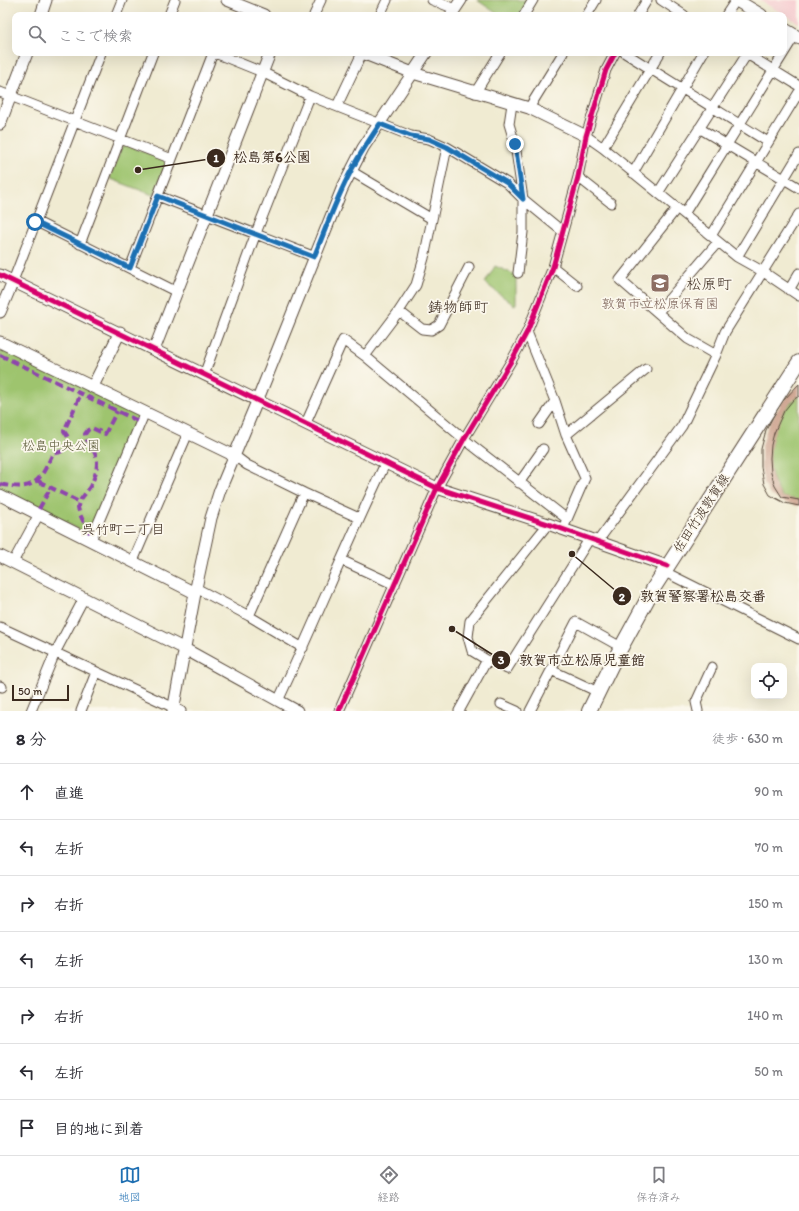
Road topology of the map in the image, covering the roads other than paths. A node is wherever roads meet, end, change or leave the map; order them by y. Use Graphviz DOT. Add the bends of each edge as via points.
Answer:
graph roads {
  1 [pos="46,0"];
  2 [pos="122,0"];
  3 [pos="175,0"];
  4 [pos="227,0"];
  5 [pos="321,0"];
  6 [pos="387,0"];
  7 [pos="432,0"];
  8 [pos="533,0"];
  9 [pos="596,0"];
  10 [pos="647,0"];
  11 [pos="661,0"];
  12 [pos="736,0"];
  13 [pos="455,8"];
  14 [pos="42,12"];
  15 [pos="117,12"];
  16 [pos="170,12"];
  17 [pos="257,12"];
  18 [pos="315,12"];
  19 [pos="381,12"];
  20 [pos="526,12"];
  21 [pos="589,12"];
  22 [pos="640,12"];
  23 [pos="679,12"];
  24 [pos="728,12"];
  25 [pos="756,12"];
  26 [pos="787,31"];
  27 [pos="797,37"];
  28 [pos="787,51"];
  29 [pos="26,56"];
  30 [pos="100,56"];
  31 [pos="153,56"];
  32 [pos="213,56"];
  33 [pos="222,56"];
  34 [pos="269,56"];
  35 [pos="361,56"];
  36 [pos="370,56"];
  37 [pos="424,56"];
  38 [pos="498,56"];
  39 [pos="561,56"];
  40 [pos="613,56"];
  41 [pos="629,56"];
  42 [pos="658,56"];
  43 [pos="701,56"];
  44 [pos="746,56"];
  45 [pos="751,56"];
  46 [pos="783,56"];
  47 [pos="774,69"];
  48 [pos="650,70"];
  49 [pos="262,72"];
  50 [pos="413,73"];
  51 [pos="799,86"];
  52 [pos="682,89"];
  53 [pos="0,92"];
  54 [pos="799,92"];
  55 [pos="475,93"];
  56 [pos="11,96"];
  57 [pos="310,96"];
  58 [pos="512,104"];
  59 [pos="337,106"];
  60 [pos="713,107"];
  61 [pos="528,108"];
  62 [pos="74,120"];
  63 [pos="0,124"];
  64 [pos="380,124"];
  65 [pos="741,124"];
  66 [pos="700,128"];
  67 [pos="586,136"];
  68 [pos="121,139"];
  69 [pos="768,142"];
  70 [pos="727,146"];
  71 [pos="447,147"];
  72 [pos="603,148"];
  73 [pos="799,154"];
  74 [pos="172,159"];
  75 [pos="756,162"];
  76 [pos="351,171"];
  77 [pos="633,173"];
  78 [pos="578,177"];
  79 [pos="784,179"];
  80 [pos="799,188"];
  81 [pos="658,193"];
  82 [pos="158,196"];
  83 [pos="523,199"];
  84 [pos="611,203"];
  85 [pos="677,208"];
  86 [pos="684,214"];
  87 [pos="799,214"];
  88 [pos="206,215"];
  89 [pos="432,219"];
  90 [pos="35,222"];
  91 [pos="562,230"];
  92 [pos="256,233"];
  93 [pos="714,238"];
  94 [pos="80,244"];
  95 [pos="314,257"];
  96 [pos="737,257"];
  97 [pos="553,266"];
  98 [pos="469,267"];
  99 [pos="130,268"];
  100 [pos="762,271"];
  101 [pos="518,273"];
  102 [pos="799,273"];
  103 [pos="0,275"];
  104 [pos="13,281"];
  105 [pos="577,286"];
  106 [pos="789,290"];
  107 [pos="177,292"];
  108 [pos="799,296"];
  109 [pos="399,310"];
  110 [pos="0,312"];
  111 [pos="658,312"];
  112 [pos="120,332"];
  113 [pos="526,332"];
  114 [pos="0,342"];
  115 [pos="154,350"];
  116 [pos="716,355"];
  117 [pos="366,356"];
  118 [pos="799,362"];
  119 [pos="646,369"];
  120 [pos="204,375"];
  121 [pos="93,386"];
  122 [pos="258,399"];
  123 [pos="555,401"];
  124 [pos="145,412"];
  125 [pos="306,423"];
  126 [pos="539,424"];
  127 [pos="188,433"];
  128 [pos="566,435"];
  129 [pos="464,439"];
  130 [pos="543,450"];
  131 [pos="235,456"];
  132 [pos="386,462"];
  133 [pos="519,483"];
  134 [pos="438,488"];
  135 [pos="304,493"];
  136 [pos="0,495"];
  137 [pos="39,514"];
  138 [pos="359,518"];
  139 [pos="548,524"];
  140 [pos="565,524"];
  141 [pos="91,540"];
  142 [pos="594,540"];
  143 [pos="0,556"];
  144 [pos="341,560"];
  145 [pos="133,561"];
  146 [pos="13,562"];
  147 [pos="665,569"];
  148 [pos="395,585"];
  149 [pos="196,590"];
  150 [pos="84,598"];
  151 [pos="248,616"];
  152 [pos="0,628"];
  153 [pos="799,639"];
  154 [pos="621,647"];
  155 [pos="303,648"];
  156 [pos="185,649"];
  157 [pos="55,654"];
  158 [pos="487,660"];
  159 [pos="712,667"];
  160 [pos="551,670"];
  161 [pos="96,672"];
  162 [pos="598,692"];
  163 [pos="278,701"];
  164 [pos="501,704"];
  165 [pos="176,710"];
  166 [pos="31,711"];
  167 [pos="81,711"];
  168 [pos="297,711"];
  169 [pos="339,711"];
  170 [pos="458,711"];
  171 [pos="517,711"];
  172 [pos="530,711"];
  173 [pos="590,711"];
  174 [pos="698,711"];
  1 -- 14 [label="street"];
  2 -- 15 [label="street"];
  3 -- 16 [label="street"];
  4 -- 17 [label="street"];
  5 -- 18 [label="street"];
  6 -- 19 [label="street"];
  7 -- 13 [label="street"];
  8 -- 20 [label="street"];
  9 -- 21 [label="street"];
  10 -- 22 [label="street"];
  11 -- 23 [label="street"];
  12 -- 24 [label="street"];
  12 -- 25 [label="main road"];
  26 -- 27 [label="main road"];
  27 -- 28 [label="street"];
  29 -- 56 [label="street"];
  30 -- 62 [label="street"];
  31 -- 68 [label="street"];
  32 -- 74 [label="street"];
  33 -- 49 [label="street"];
  34 -- 49 [label="street"];
  35 -- 59 [label="street"];
  36 -- 50 [label="street"];
  37 -- 50 [label="street"];
  38 -- 55 [label="street"];
  39 -- 61 [label="street"];
  40 -- 67 [label="street" via="606,70"];
  41 -- 48 [label="street"];
  42 -- 48 [label="street"];
  43 -- 52 [label="street"];
  44 -- 60 [label="street"];
  45 -- 47 [label="street"];
  46 -- 47 [label="street"];
  47 -- 51 [label="street"];
  47 -- 65 [label="street"];
  48 -- 52 [label="street"];
  48 -- 72 [label="street"];
  49 -- 57 [label="street"];
  49 -- 88 [label="street"];
  50 -- 55 [label="street"];
  50 -- 64 [label="street"];
  52 -- 60 [label="street"];
  52 -- 77 [label="street"];
  53 -- 56 [label="street"];
  54 -- 69 [label="street"];
  55 -- 58 [label="street"];
  56 -- 62 [label="street"];
  56 -- 63 [label="street"];
  57 -- 59 [label="street"];
  57 -- 92 [label="street"];
  58 -- 61 [label="street"];
  58 -- 83 [label="street" via="509,124 515,144"];
  59 -- 64 [label="street"];
  60 -- 65 [label="street"];
  60 -- 66 [label="street"];
  61 -- 67 [label="street"];
  62 -- 68 [label="street"];
  62 -- 90 [label="street"];
  64 -- 71 [label="street"];
  64 -- 76 [label="street"];
  65 -- 69 [label="street"];
  65 -- 70 [label="street"];
  66 -- 70 [label="street"];
  66 -- 81 [label="street"];
  67 -- 72 [label="street"];
  67 -- 78 [label="street"];
  68 -- 74 [label="street"];
  68 -- 94 [label="street"];
  69 -- 75 [label="street"];
  70 -- 75 [label="street"];
  70 -- 86 [label="street"];
  71 -- 83 [label="street" via="507,183"];
  71 -- 89 [label="street"];
  72 -- 77 [label="street"];
  73 -- 79 [label="street"];
  74 -- 82 [label="street"];
  75 -- 79 [label="street"];
  75 -- 93 [label="street"];
  76 -- 89 [label="street"];
  76 -- 95 [label="street"];
  77 -- 81 [label="street"];
  78 -- 84 [label="street"];
  78 -- 91 [label="street"];
  79 -- 80 [label="street"];
  79 -- 96 [label="street"];
  81 -- 85 [label="street"];
  82 -- 88 [label="street"];
  82 -- 99 [label="street"];
  83 -- 91 [label="street"];
  83 -- 101 [label="street" via="523,232"];
  85 -- 86 [label="street"];
  85 -- 111 [label="street" via="620,280"];
  86 -- 93 [label="street"];
  87 -- 100 [label="street"];
  88 -- 92 [label="street"];
  88 -- 107 [label="street"];
  89 -- 109 [label="street" via="416,285"];
  90 -- 94 [label="street"];
  90 -- 104 [label="street"];
  91 -- 97 [label="street"];
  92 -- 95 [label="street"];
  92 -- 120 [label="street"];
  93 -- 96 [label="street"];
  93 -- 111 [label="street"];
  94 -- 99 [label="street"];
  95 -- 122 [label="street"];
  96 -- 100 [label="street"];
  97 -- 105 [label="street"];
  97 -- 113 [label="street"];
  98 -- 109 [label="street" via="439,325 431,330 422,329"];
  99 -- 107 [label="street"];
  100 -- 106 [label="street"];
  100 -- 116 [label="street" via="725,332"];
  102 -- 106 [label="street"];
  103 -- 104 [label="street"];
  104 -- 110 [label="street"];
  104 -- 112 [label="street"];
  106 -- 108 [label="street"];
  107 -- 115 [label="street"];
  109 -- 117 [label="street"];
  111 -- 116 [label="street" via="688,338"];
  112 -- 115 [label="street"];
  112 -- 121 [label="street"];
  113 -- 123 [label="street"];
  113 -- 129 [label="street"];
  114 -- 121 [label="street"];
  115 -- 120 [label="street"];
  116 -- 142 [label="street" via="682,426"];
  117 -- 125 [label="street" via="343,340"];
  117 -- 129 [label="street"];
  118 -- 147 [label="main road, 佐田竹波敦賀線"];
  119 -- 128 [label="street"];
  120 -- 122 [label="street"];
  121 -- 124 [label="street"];
  122 -- 125 [label="street"];
  122 -- 131 [label="street"];
  123 -- 126 [label="street"];
  123 -- 128 [label="street"];
  124 -- 127 [label="street"];
  124 -- 141 [label="street"];
  125 -- 132 [label="street"];
  127 -- 131 [label="street"];
  127 -- 145 [label="street"];
  128 -- 140 [label="street" via="585,478"];
  129 -- 133 [label="street"];
  129 -- 134 [label="street"];
  130 -- 133 [label="street"];
  131 -- 135 [label="street" via="247,465"];
  131 -- 149 [label="street" via="211,518"];
  132 -- 134 [label="street"];
  132 -- 138 [label="street"];
  133 -- 140 [label="street"];
  134 -- 139 [label="street"];
  134 -- 148 [label="street"];
  135 -- 138 [label="street"];
  135 -- 151 [label="street"];
  136 -- 137 [label="street"];
  137 -- 141 [label="street"];
  137 -- 146 [label="street"];
  138 -- 144 [label="street"];
  139 -- 140 [label="street"];
  139 -- 158 [label="street" via="470,621 468,637 472,651"];
  140 -- 142 [label="street"];
  141 -- 145 [label="street"];
  142 -- 147 [label="street"];
  142 -- 158 [label="street" via="507,669"];
  143 -- 146 [label="street"];
  144 -- 148 [label="street"];
  144 -- 155 [label="street"];
  145 -- 149 [label="street"];
  146 -- 150 [label="street"];
  147 -- 153 [label="street"];
  147 -- 154 [label="main road, 佐田竹波敦賀線"];
  148 -- 169 [label="street"];
  149 -- 151 [label="street"];
  149 -- 156 [label="street"];
  150 -- 156 [label="street"];
  150 -- 157 [label="street"];
  151 -- 155 [label="street"];
  152 -- 157 [label="street"];
  154 -- 160 [label="street" via="576,622"];
  154 -- 162 [label="main road, 佐田竹波敦賀線"];
  155 -- 163 [label="street"];
  156 -- 163 [label="street"];
  156 -- 165 [label="street"];
  157 -- 161 [label="street"];
  157 -- 166 [label="street"];
  158 -- 170 [label="street"];
  159 -- 174 [label="street" via="696,702"];
  160 -- 162 [label="street"];
  160 -- 172 [label="street"];
  161 -- 165 [label="street"];
  161 -- 167 [label="street"];
  162 -- 173 [label="main road, 佐田竹波敦賀線"];
  163 -- 168 [label="street"];
  164 -- 171 [label="street"];
}
